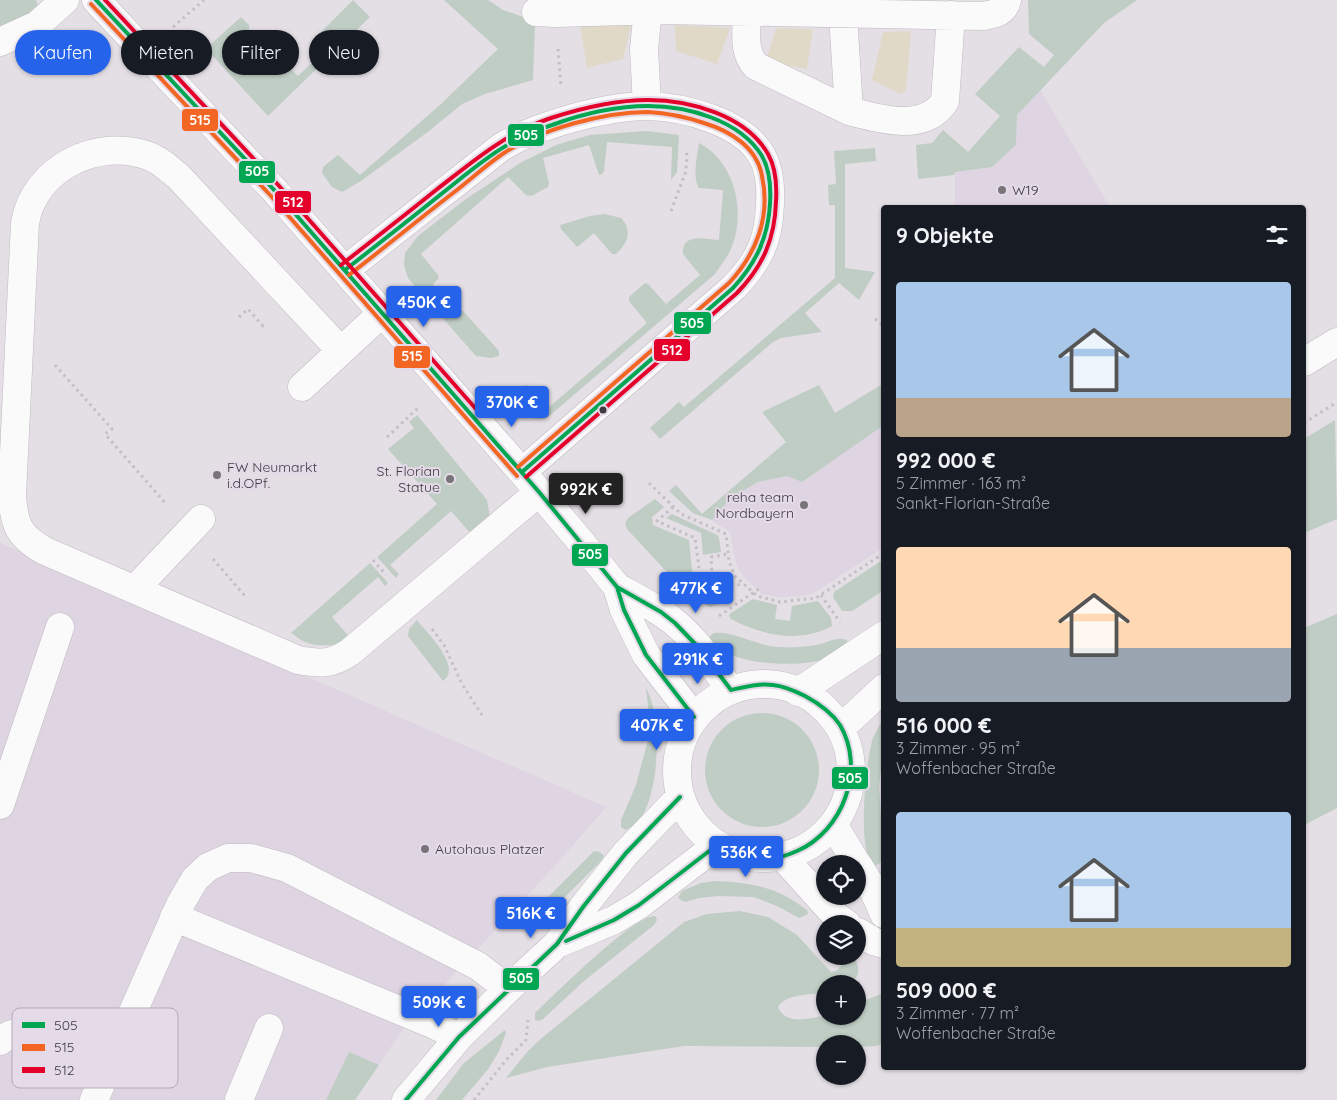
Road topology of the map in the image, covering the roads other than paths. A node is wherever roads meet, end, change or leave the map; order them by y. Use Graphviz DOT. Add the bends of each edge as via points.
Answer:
graph roads {
  1 [pos="65,0"];
  2 [pos="96,0"];
  3 [pos="1007,0"];
  4 [pos="648,10"];
  5 [pos="747,10"];
  6 [pos="536,12"];
  7 [pos="843,14"];
  8 [pos="951,15"];
  9 [pos="0,42"];
  10 [pos="647,106"];
  11 [pos="849,111"];
  12 [pos="345,270"];
  13 [pos="382,313"];
  14 [pos="1337,342"];
  15 [pos="341,351"];
  16 [pos="1306,361"];
  17 [pos="302,387"];
  18 [pos="522,472"];
  19 [pos="539,492"];
  20 [pos="201,519"];
  21 [pos="618,587"];
  22 [pos="135,590"];
  23 [pos="60,626"];
  24 [pos="881,637"];
  25 [pos="731,690"];
  26 [pos="881,691"];
  27 [pos="798,692"];
  28 [pos="694,718"];
  29 [pos="841,728"];
  30 [pos="680,797"];
  31 [pos="0,805"];
  32 [pos="833,824"];
  33 [pos="717,845"];
  34 [pos="852,855"];
  35 [pos="782,856"];
  36 [pos="866,878"];
  37 [pos="881,907"];
  38 [pos="835,915"];
  39 [pos="174,917"];
  40 [pos="866,937"];
  41 [pos="881,943"];
  42 [pos="557,944"];
  43 [pos="508,988"];
  44 [pos="134,1008"];
  45 [pos="269,1028"];
  46 [pos="12,1034"];
  47 [pos="459,1037"];
  48 [pos="0,1041"];
  49 [pos="99,1088"];
  50 [pos="94,1100"];
  51 [pos="238,1100"];
  52 [pos="406,1100"];
  1 -- 9 [label="street" via="37,25"];
  2 -- 12 [label="street"];
  3 -- 8 [label="street" via="1004,9 997,13"];
  4 -- 5 [label="street"];
  4 -- 6 [label="street"];
  4 -- 10 [label="street" via="644,49"];
  5 -- 7 [label="street"];
  5 -- 11 [label="street" via="747,53 756,66"];
  7 -- 8 [label="street"];
  7 -- 11 [label="street"];
  8 -- 11 [label="street" via="948,87 940,110 929,117 914,120 894,120"];
  10 -- 12 [label="street" via="563,121 512,141"];
  10 -- 18 [label="street" via="698,114 727,125 749,140 762,156 771,190 770,222 764,246 756,262 733,288"];
  12 -- 13 [label="street"];
  13 -- 15 [label="street"];
  13 -- 18 [label="street"];
  14 -- 16 [label="street"];
  15 -- 17 [label="street"];
  15 -- 22 [label="street" via="178,176 150,156 130,152 93,154 76,158 48,178 32,200 25,222 12,495 14,517 18,530 31,544"];
  18 -- 19 [label="street"];
  19 -- 21 [label="street"];
  19 -- 22 [label="street" via="336,661 320,664 298,660"];
  20 -- 22 [label="street"];
  21 -- 25 [label="street" via="675,623"];
  21 -- 28 [label="street" via="624,610 646,655"];
  23 -- 31 [label="street"];
  24 -- 27 [label="street"];
  25 -- 27 [label="street" via="757,684 783,686"];
  25 -- 28 [label="street" via="704,706"];
  26 -- 29 [label="street"];
  27 -- 29 [label="street" via="828,712"];
  28 -- 30 [label="street" via="678,752"];
  29 -- 32 [label="street" via="848,748 850,781 847,797"];
  30 -- 33 [label="street" via="688,813"];
  30 -- 42 [label="street" via="626,853"];
  32 -- 34 [label="street"];
  32 -- 35 [label="street" via="810,845"];
  33 -- 35 [label="street" via="744,856 762,859"];
  33 -- 42 [label="street" via="639,905 614,920"];
  35 -- 38 [label="street"];
  36 -- 37 [label="street"];
  39 -- 43 [label="street" via="195,879 208,866 228,858 251,858 287,868 478,966"];
  39 -- 44 [label="street"];
  39 -- 47 [label="street"];
  40 -- 41 [label="street"];
  42 -- 43 [label="street"];
  43 -- 47 [label="street"];
  45 -- 51 [label="street"];
  46 -- 48 [label="street"];
  47 -- 52 [label="street"];
  49 -- 50 [label="street"];
}
